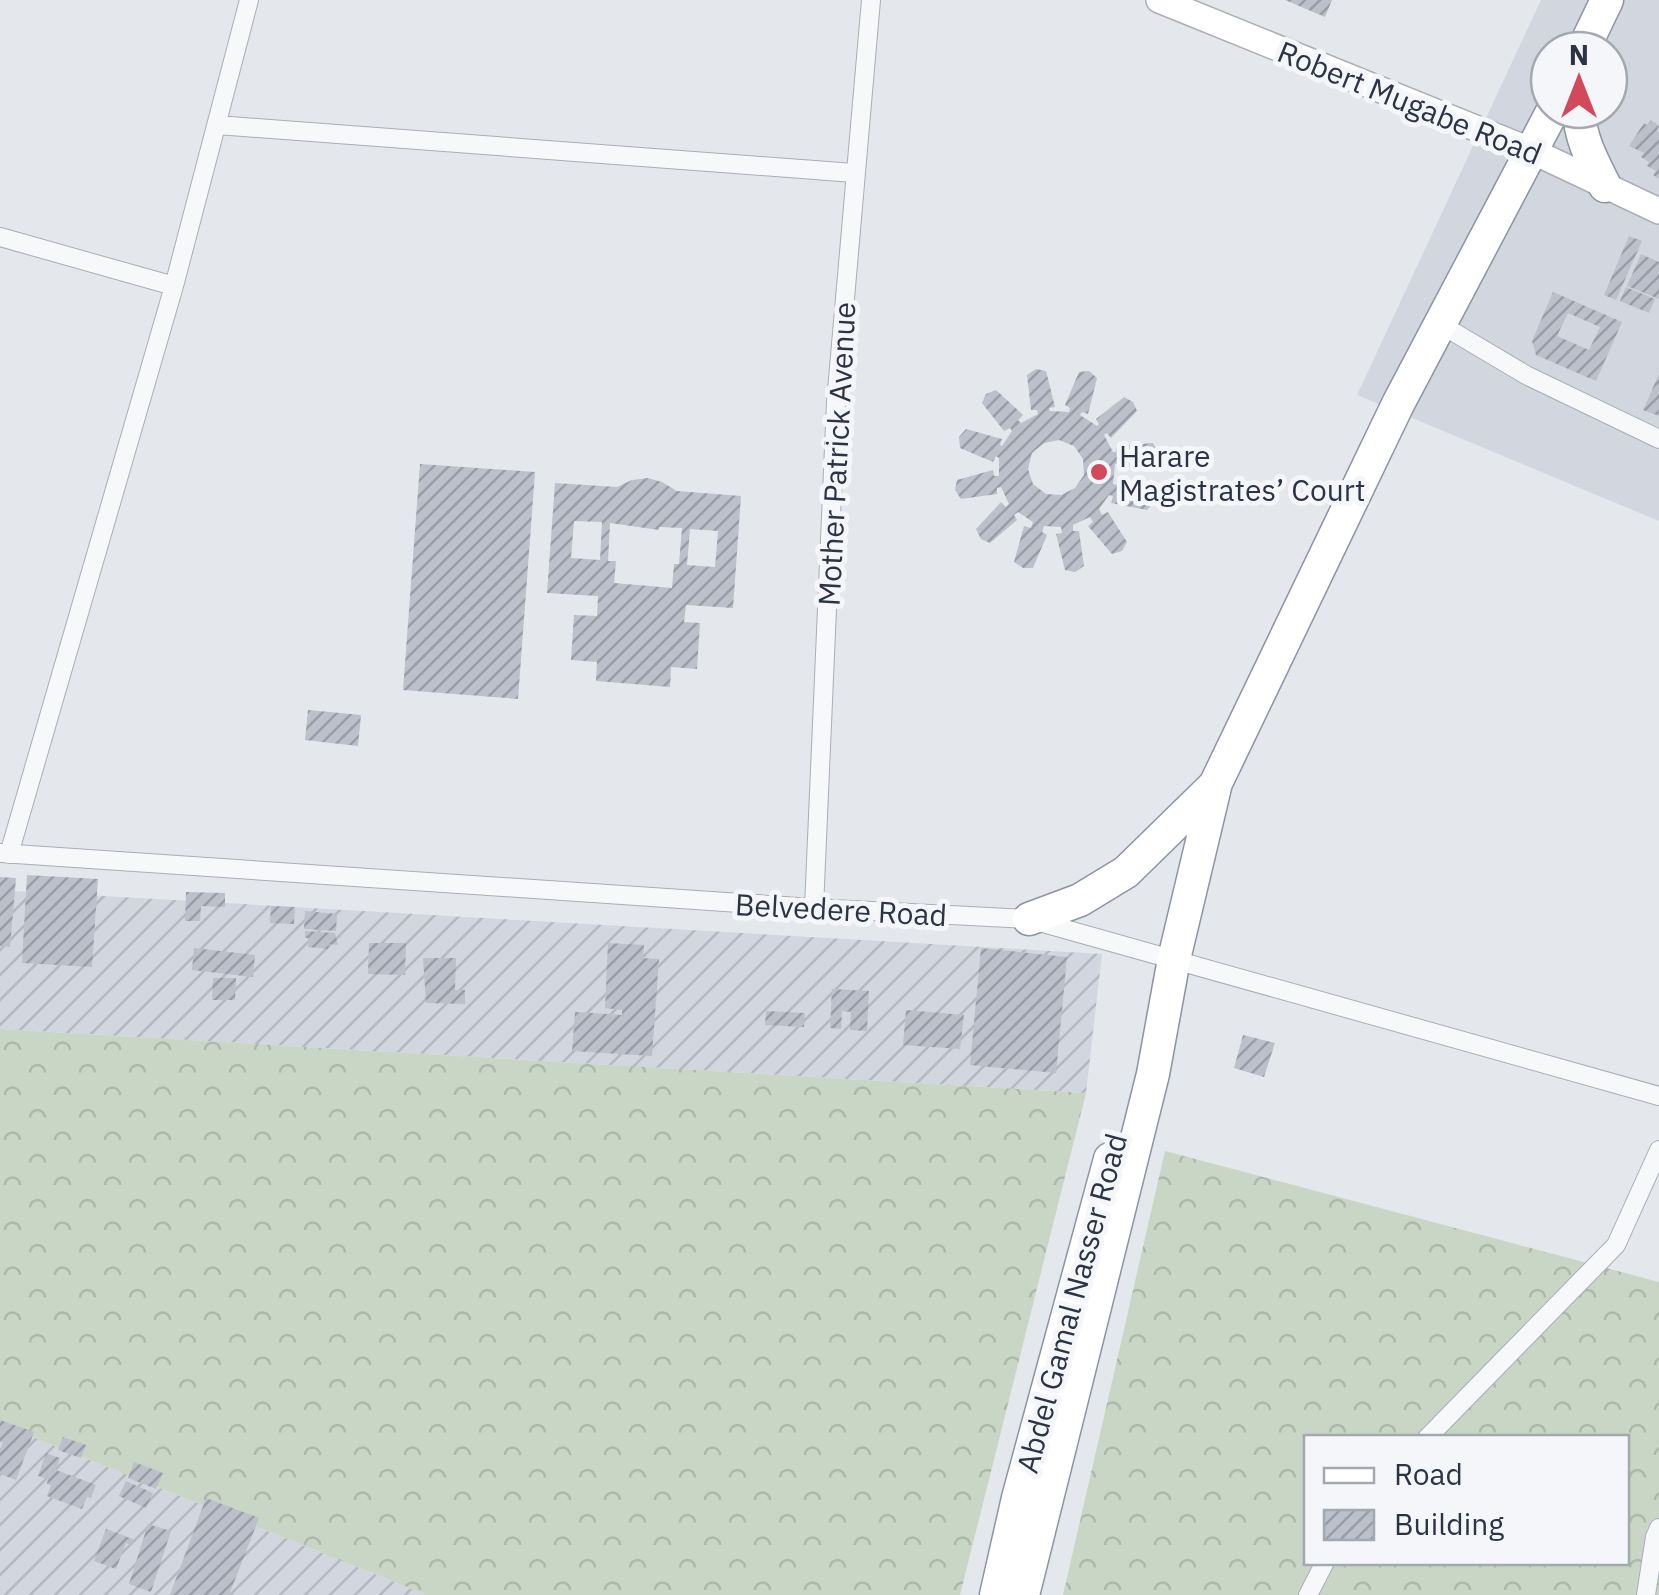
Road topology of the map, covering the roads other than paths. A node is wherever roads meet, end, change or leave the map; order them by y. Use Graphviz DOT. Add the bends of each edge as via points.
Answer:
graph roads {
  1 [pos="249,0"];
  2 [pos="871,0"];
  3 [pos="1159,0"];
  4 [pos="1607,0"];
  5 [pos="1593,30"];
  6 [pos="217,125"];
  7 [pos="1542,130"];
  8 [pos="1580,130"];
  9 [pos="1532,151"];
  10 [pos="854,173"];
  11 [pos="1605,186"];
  12 [pos="1659,211"];
  13 [pos="0,237"];
  14 [pos="174,286"];
  15 [pos="1440,324"];
  16 [pos="1659,438"];
  17 [pos="1216,783"];
  18 [pos="5,854"];
  19 [pos="814,908"];
  20 [pos="1030,918"];
  21 [pos="1174,958"];
  22 [pos="1162,1016"];
  23 [pos="1659,1096"];
  24 [pos="1659,1150"];
  25 [pos="1430,1435"];
  26 [pos="1659,1528"];
  27 [pos="1323,1565"];
  28 [pos="996,1595"];
  29 [pos="1023,1595"];
  30 [pos="1308,1595"];
  31 [pos="1646,1595"];
  1 -- 6 [label="street"];
  2 -- 10 [label="street, Mother Patrick Avenue"];
  3 -- 9 [label="main road, Robert Mugabe Road"];
  4 -- 5 [label="highway"];
  6 -- 10 [label="street"];
  6 -- 14 [label="street"];
  7 -- 9 [label="highway, Abdel Gamal Nasser Road"];
  8 -- 11 [label="highway"];
  9 -- 11 [label="main road, Robert Mugabe Road"];
  9 -- 15 [label="highway, Abdel Gamal Nasser Road"];
  10 -- 19 [label="street, Mother Patrick Avenue" via="836,402"];
  11 -- 12 [label="main road, Robert Mugabe Road"];
  13 -- 14 [label="street"];
  14 -- 18 [label="street"];
  15 -- 16 [label="street" via="1526,375"];
  15 -- 17 [label="highway, Abdel Gamal Nasser Road"];
  17 -- 20 [label="highway" via="1126,872 1080,900"];
  17 -- 21 [label="highway, Abdel Gamal Nasser Road"];
  18 -- 19 [label="street, Belvedere Road"];
  19 -- 20 [label="street, Belvedere Road"];
  20 -- 21 [label="street, Belvedere Road"];
  21 -- 22 [label="highway, Abdel Gamal Nasser Road"];
  21 -- 23 [label="street, Belvedere Road"];
  22 -- 28 [label="highway, Abdel Gamal Nasser Road" via="1136,1071 1092,1216"];
  22 -- 29 [label="highway, Abdel Gamal Nasser Road"];
  24 -- 25 [label="street" via="1616,1244"];
  26 -- 31 [label="street"];
  27 -- 30 [label="street"];
}
